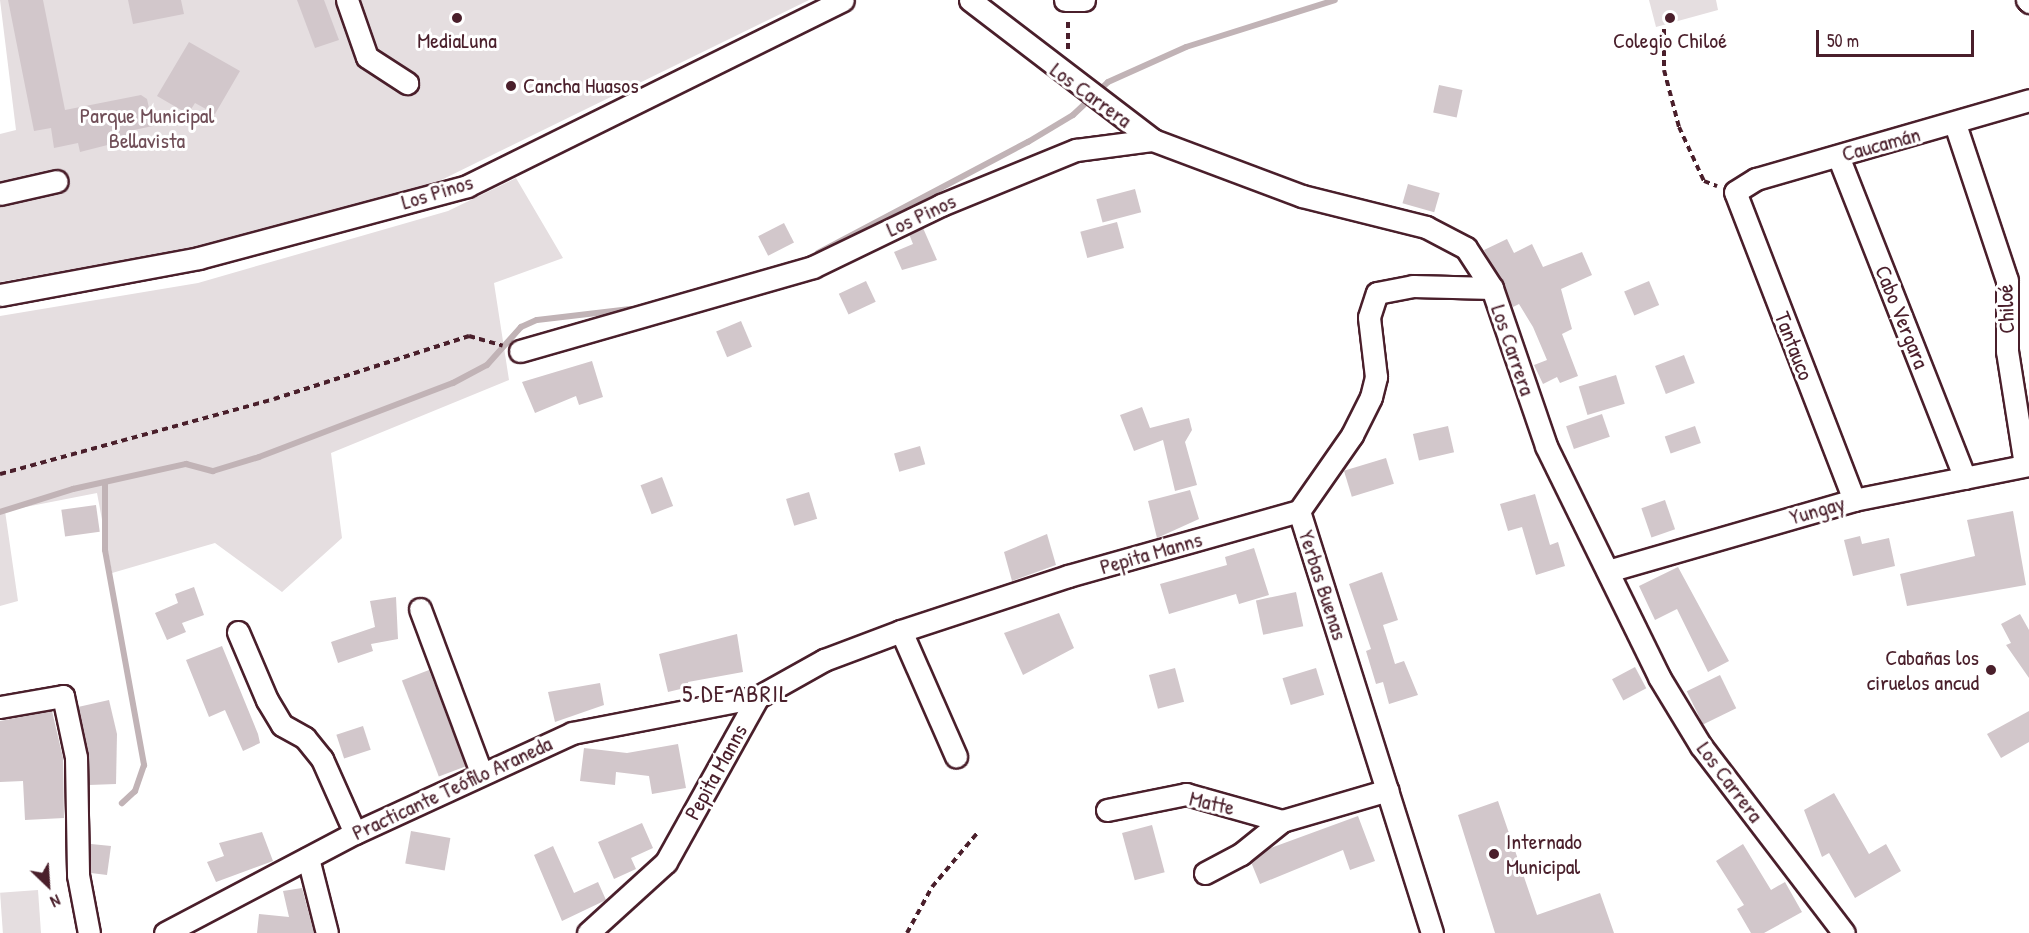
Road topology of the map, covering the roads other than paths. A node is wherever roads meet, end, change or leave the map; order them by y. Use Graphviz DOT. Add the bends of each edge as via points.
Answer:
graph roads {
  1 [pos="347,0"];
  2 [pos="843,0"];
  3 [pos="970,0"];
  4 [pos="408,83"];
  5 [pos="2029,100"];
  6 [pos="1955,124"];
  7 [pos="1153,140"];
  8 [pos="1838,156"];
  9 [pos="57,181"];
  10 [pos="1735,192"];
  11 [pos="0,194"];
  12 [pos="1492,288"];
  13 [pos="0,295"];
  14 [pos="520,351"];
  15 [pos="2027,465"];
  16 [pos="1965,477"];
  17 [pos="1854,500"];
  18 [pos="1299,512"];
  19 [pos="1608,571"];
  20 [pos="420,609"];
  21 [pos="901,631"];
  22 [pos="238,632"];
  23 [pos="758,697"];
  24 [pos="0,707"];
  25 [pos="956,756"];
  26 [pos="481,772"];
  27 [pos="1389,790"];
  28 [pos="1107,810"];
  29 [pos="1281,821"];
  30 [pos="355,833"];
  31 [pos="308,858"];
  32 [pos="1205,873"];
  33 [pos="89,933"];
  34 [pos="165,933"];
  35 [pos="327,933"];
  36 [pos="588,933"];
  37 [pos="1432,933"];
  38 [pos="1844,933"];
  1 -- 4 [label="street" via="367,57"];
  2 -- 13 [label="street, Los Pinos" via="467,186 199,258"];
  3 -- 7 [label="street, Los Carrera" via="1072,83"];
  5 -- 6 [label="street, Caucamán"];
  6 -- 8 [label="street, Caucamán"];
  6 -- 15 [label="street, Chiloé" via="2007,280 2007,351"];
  7 -- 12 [label="street, Los Carrera" via="1302,196 1438,232 1466,248"];
  7 -- 14 [label="street, Los Pinos" via="1076,150 941,205 813,267"];
  8 -- 10 [label="street, Caucamán" via="1756,179"];
  8 -- 16 [label="street, Cabo Vergara"];
  9 -- 11 [label="street"];
  10 -- 17 [label="street, Tantauco"];
  12 -- 18 [label="street, Yerbas Buenas" via="1413,286 1377,293 1369,317 1376,377 1371,397 1352,435"];
  12 -- 19 [label="street, Los Carrera" via="1546,446"];
  15 -- 16 [label="street, Yungay"];
  16 -- 17 [label="street, Yungay"];
  17 -- 19 [label="street, Yungay"];
  18 -- 21 [label="street, Pepita Manns" via="1068,576"];
  18 -- 27 [label="street, Yerbas Buenas"];
  19 -- 38 [label="street, Los Carrera" via="1659,677 1701,746"];
  20 -- 26 [label="street"];
  21 -- 23 [label="street, Pepita Manns" via="824,660"];
  21 -- 25 [label="street"];
  22 -- 30 [label="street" via="267,700 282,725 305,738 322,759"];
  23 -- 26 [label="street, Practicante Teófilo Araneda" via="572,733"];
  23 -- 36 [label="street, Pepita Manns" via="666,862"];
  24 -- 33 [label="street" via="63,696 76,757 78,875"];
  26 -- 30 [label="street, Practicante Teófilo Araneda"];
  27 -- 29 [label="street, Matte"];
  27 -- 37 [label="street, Yerbas Buenas"];
  28 -- 29 [label="street, Matte" via="1186,795"];
  29 -- 32 [label="street, Matte" via="1241,854"];
  30 -- 31 [label="street, Practicante Teófilo Araneda"];
  31 -- 34 [label="street, Practicante Teófilo Araneda"];
  31 -- 35 [label="street"];
}
